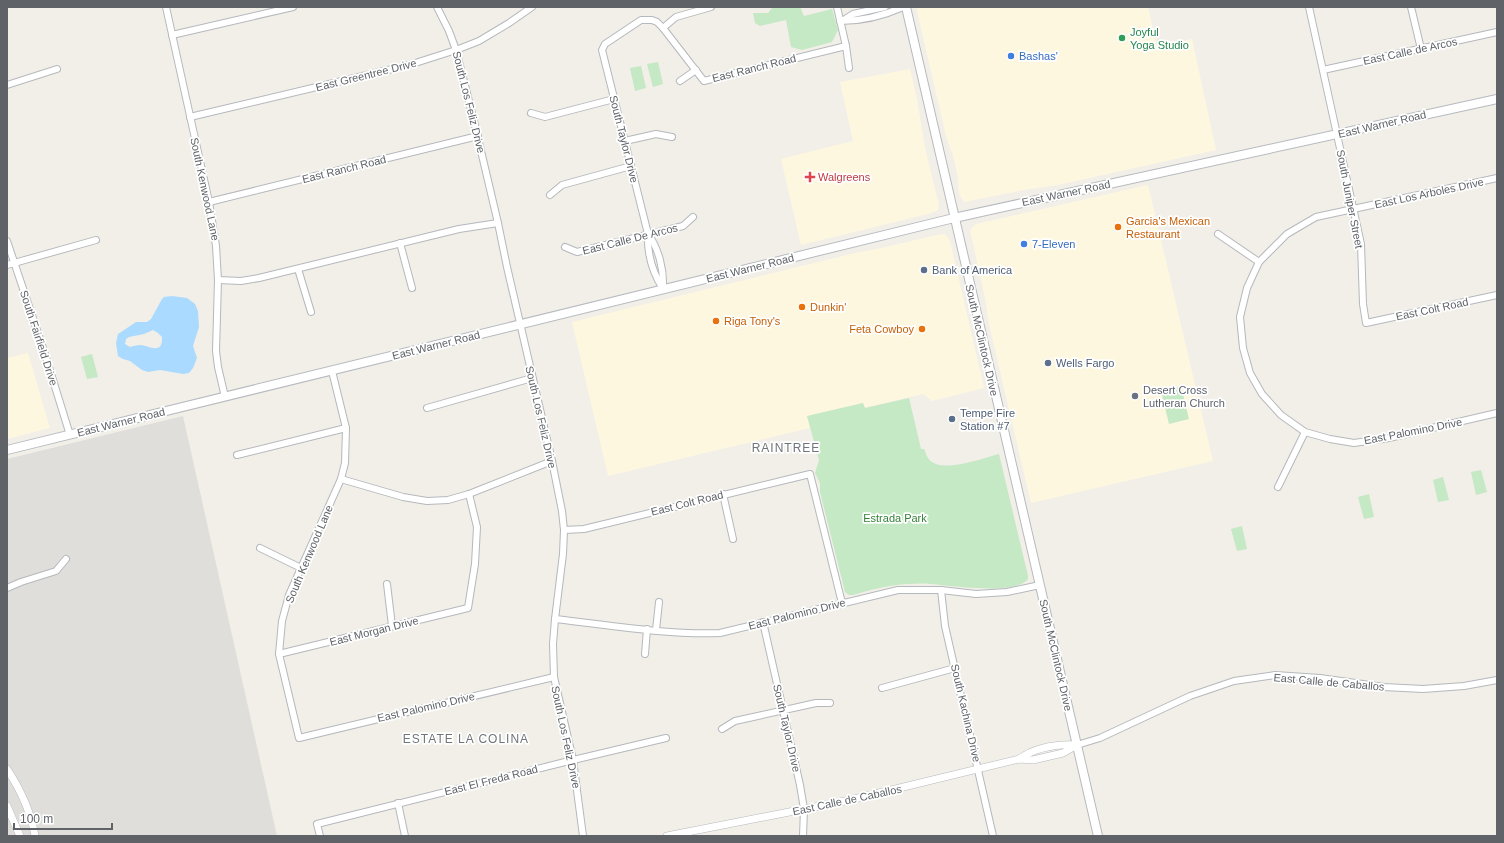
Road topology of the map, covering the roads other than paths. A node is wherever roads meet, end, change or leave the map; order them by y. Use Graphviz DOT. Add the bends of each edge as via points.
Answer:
graph roads {
  1 [pos="166,7"];
  2 [pos="293,7"];
  3 [pos="437,7"];
  4 [pos="532,7"];
  5 [pos="711,7"];
  6 [pos="837,7"];
  7 [pos="885,7"];
  8 [pos="904,7"];
  9 [pos="1309,7"];
  10 [pos="1411,7"];
  11 [pos="840,21"];
  12 [pos="663,28"];
  13 [pos="1497,32"];
  14 [pos="172,35"];
  15 [pos="846,46"];
  16 [pos="1421,49"];
  17 [pos="456,50"];
  18 [pos="849,68"];
  19 [pos="57,69"];
  20 [pos="696,70"];
  21 [pos="1323,70"];
  22 [pos="680,81"];
  23 [pos="7,85"];
  24 [pos="614,98"];
  25 [pos="1497,99"];
  26 [pos="531,113"];
  27 [pos="190,118"];
  28 [pos="1337,134"];
  29 [pos="478,136"];
  30 [pos="672,137"];
  31 [pos="625,141"];
  32 [pos="631,166"];
  33 [pos="1497,178"];
  34 [pos="550,194"];
  35 [pos="210,202"];
  36 [pos="1353,210"];
  37 [pos="693,216"];
  38 [pos="954,218"];
  39 [pos="498,223"];
  40 [pos="648,234"];
  41 [pos="1218,234"];
  42 [pos="96,240"];
  43 [pos="7,241"];
  44 [pos="400,243"];
  45 [pos="565,247"];
  46 [pos="1259,262"];
  47 [pos="14,263"];
  48 [pos="7,265"];
  49 [pos="298,268"];
  50 [pos="218,280"];
  51 [pos="412,288"];
  52 [pos="663,289"];
  53 [pos="1497,295"];
  54 [pos="311,312"];
  55 [pos="1366,323"];
  56 [pos="520,324"];
  57 [pos="332,371"];
  58 [pos="532,378"];
  59 [pos="225,396"];
  60 [pos="427,408"];
  61 [pos="1497,413"];
  62 [pos="346,428"];
  63 [pos="1306,432"];
  64 [pos="70,435"];
  65 [pos="7,450"];
  66 [pos="237,455"];
  67 [pos="552,461"];
  68 [pos="341,479"];
  69 [pos="1278,486"];
  70 [pos="469,494"];
  71 [pos="723,494"];
  72 [pos="564,530"];
  73 [pos="733,540"];
  74 [pos="260,548"];
  75 [pos="66,559"];
  76 [pos="301,568"];
  77 [pos="387,584"];
  78 [pos="1040,585"];
  79 [pos="7,588"];
  80 [pos="941,590"];
  81 [pos="659,602"];
  82 [pos="842,603"];
  83 [pos="555,619"];
  84 [pos="763,622"];
  85 [pos="392,626"];
  86 [pos="647,629"];
  87 [pos="656,630"];
  88 [pos="279,654"];
  89 [pos="645,654"];
  90 [pos="956,668"];
  91 [pos="554,677"];
  92 [pos="1497,680"];
  93 [pos="882,688"];
  94 [pos="830,704"];
  95 [pos="783,710"];
  96 [pos="722,729"];
  97 [pos="299,738"];
  98 [pos="666,738"];
  99 [pos="1077,744"];
  100 [pos="573,760"];
  101 [pos="7,769"];
  102 [pos="978,769"];
  103 [pos="398,803"];
  104 [pos="7,806"];
  105 [pos="804,809"];
  106 [pos="20,836"];
  107 [pos="35,836"];
  108 [pos="320,836"];
  109 [pos="405,836"];
  110 [pos="583,836"];
  111 [pos="671,836"];
  112 [pos="803,836"];
  113 [pos="993,836"];
  114 [pos="1098,836"];
  1 -- 14 [label="street, South Kenwood Lane"];
  2 -- 14 [label="street"];
  3 -- 17 [label="street, South Los Feliz Drive"];
  4 -- 17 [label="street, East Greentree Drive" via="479,40"];
  5 -- 12 [label="street" via="676,17"];
  6 -- 11 [label="street"];
  7 -- 11 [label="street" via="853,14"];
  8 -- 11 [label="street" via="856,21"];
  8 -- 38 [label="main road, South McClintock Drive"];
  9 -- 21 [label="street, South Juniper Street"];
  10 -- 16 [label="street"];
  11 -- 15 [label="street"];
  12 -- 20 [label="street, East Ranch Road"];
  12 -- 24 [label="street, South Taylor Drive" via="652,20 641,20 606,44 602,50"];
  13 -- 16 [label="street, East Calle de Arcos"];
  14 -- 27 [label="street, South Kenwood Lane"];
  15 -- 18 [label="street"];
  15 -- 20 [label="street, East Ranch Road" via="704,81"];
  16 -- 21 [label="street, East Calle de Arcos"];
  17 -- 27 [label="street, East Greentree Drive" via="409,65"];
  17 -- 29 [label="street, South Los Feliz Drive"];
  19 -- 23 [label="street"];
  20 -- 22 [label="street"];
  21 -- 28 [label="street, South Juniper Street"];
  24 -- 26 [label="street" via="545,117"];
  24 -- 31 [label="street, South Taylor Drive"];
  25 -- 28 [label="main road, East Warner Road"];
  27 -- 35 [label="street, South Kenwood Lane"];
  28 -- 36 [label="street, South Juniper Street"];
  28 -- 38 [label="main road, East Warner Road"];
  29 -- 35 [label="street, East Ranch Road"];
  29 -- 39 [label="street, South Los Feliz Drive"];
  30 -- 31 [label="street" via="656,134"];
  31 -- 32 [label="street, South Taylor Drive"];
  32 -- 34 [label="street" via="562,184"];
  32 -- 40 [label="street, South Taylor Drive"];
  33 -- 36 [label="street, East Los Arboles Drive"];
  35 -- 50 [label="street, South Kenwood Lane"];
  36 -- 46 [label="street, East Los Arboles Drive" via="1316,217 1287,234"];
  36 -- 55 [label="street, South Juniper Street" via="1361,244"];
  37 -- 40 [label="street, East Calle De Arcos" via="683,226"];
  38 -- 52 [label="main road, East Warner Road"];
  38 -- 78 [label="main road, South McClintock Drive"];
  39 -- 44 [label="street"];
  39 -- 56 [label="street, South Los Feliz Drive"];
  40 -- 45 [label="street, East Calle De Arcos" via="577,252"];
  40 -- 52 [label="street, South Taylor Drive" via="647,246 656,277"];
  41 -- 46 [label="street"];
  42 -- 47 [label="street"];
  43 -- 47 [label="street, South Fairfield Drive"];
  44 -- 49 [label="street"];
  44 -- 51 [label="street"];
  46 -- 63 [label="street, East Palomino Drive" via="1247,288 1240,317 1243,348 1250,373 1262,394 1281,415"];
  47 -- 48 [label="street"];
  47 -- 64 [label="street, South Fairfield Drive" via="44,348"];
  49 -- 50 [label="street" via="241,281"];
  49 -- 54 [label="street"];
  50 -- 59 [label="street, South Kenwood Lane" via="216,351"];
  52 -- 56 [label="main road, East Warner Road"];
  53 -- 55 [label="street, East Colt Road"];
  56 -- 57 [label="main road, East Warner Road"];
  56 -- 58 [label="street, South Los Feliz Drive"];
  57 -- 59 [label="main road, East Warner Road"];
  57 -- 62 [label="street, South Kenwood Lane"];
  58 -- 60 [label="street"];
  58 -- 67 [label="street, South Los Feliz Drive"];
  59 -- 64 [label="main road, East Warner Road"];
  61 -- 63 [label="street, East Palomino Drive" via="1389,438 1354,443 1330,440"];
  62 -- 66 [label="street"];
  62 -- 68 [label="street, South Kenwood Lane" via="345,463"];
  63 -- 69 [label="street"];
  64 -- 65 [label="main road, East Warner Road"];
  67 -- 70 [label="street"];
  67 -- 72 [label="street, South Los Feliz Drive"];
  68 -- 70 [label="street" via="403,497 427,501 448,500"];
  68 -- 76 [label="street, South Kenwood Lane"];
  70 -- 85 [label="street, East Morgan Drive" via="477,527 475,564 468,608"];
  71 -- 72 [label="street, East Colt Road" via="584,529"];
  71 -- 73 [label="street"];
  71 -- 82 [label="street, East Colt Road" via="810,474"];
  72 -- 83 [label="street, South Los Feliz Drive"];
  74 -- 76 [label="street"];
  75 -- 79 [label="street" via="56,571"];
  76 -- 88 [label="street, South Kenwood Lane" via="289,595 282,621"];
  77 -- 85 [label="street"];
  78 -- 80 [label="street, East Palomino Drive" via="1007,592 976,594"];
  78 -- 99 [label="main road, South McClintock Drive"];
  80 -- 82 [label="street, East Palomino Drive" via="898,590"];
  80 -- 90 [label="street, South Kachina Drive" via="945,626"];
  81 -- 87 [label="street"];
  82 -- 84 [label="street, East Palomino Drive"];
  83 -- 86 [label="street, East Palomino Drive"];
  83 -- 91 [label="street, South Los Feliz Drive"];
  84 -- 87 [label="street, East Palomino Drive" via="720,633"];
  84 -- 95 [label="street, South Taylor Drive"];
  85 -- 88 [label="street, East Morgan Drive"];
  86 -- 87 [label="street, East Palomino Drive"];
  86 -- 89 [label="street"];
  88 -- 97 [label="street, South Kenwood Lane"];
  90 -- 93 [label="street"];
  90 -- 102 [label="street, South Kachina Drive"];
  91 -- 97 [label="street, East Palomino Drive"];
  91 -- 100 [label="street, South Los Feliz Drive"];
  92 -- 99 [label="street, East Calle de Caballos" via="1423,689 1275,675 1234,681 1190,696 1100,738"];
  94 -- 95 [label="street" via="816,703"];
  95 -- 96 [label="street" via="735,721"];
  95 -- 105 [label="street, South Taylor Drive"];
  98 -- 100 [label="street, East El Freda Road"];
  99 -- 102 [label="street, East Calle de Caballos" via="1063,753 1033,760 1019,759"];
  99 -- 114 [label="main road, South McClintock Drive"];
  100 -- 103 [label="street, East El Freda Road"];
  100 -- 110 [label="street, South Los Feliz Drive"];
  101 -- 107 [label="street" via="30,816"];
  102 -- 105 [label="street, East Calle de Caballos"];
  102 -- 113 [label="street, South Kachina Drive"];
  103 -- 108 [label="street, East El Freda Road" via="317,824"];
  103 -- 109 [label="street"];
  104 -- 106 [label="street"];
  105 -- 111 [label="street, East Calle de Caballos"];
  105 -- 112 [label="street, South Taylor Drive"];
}
